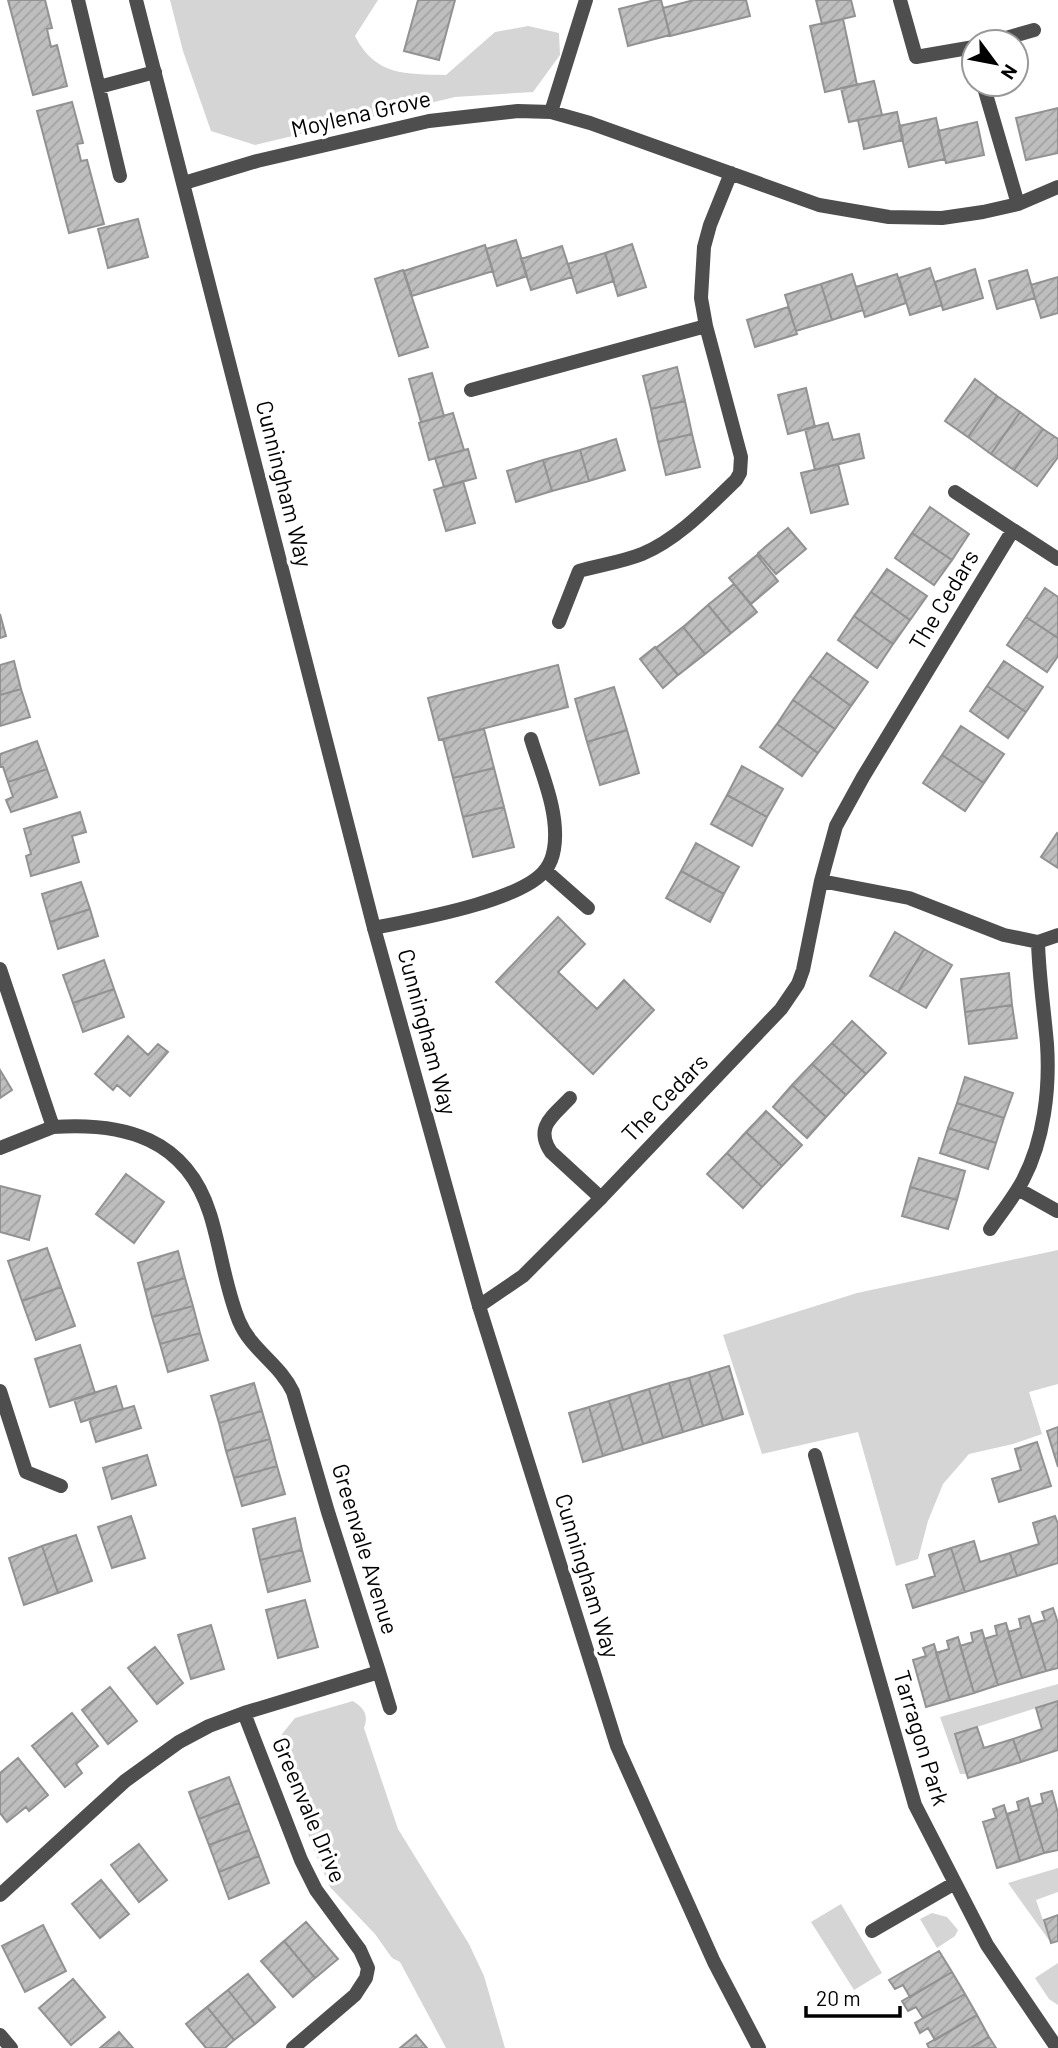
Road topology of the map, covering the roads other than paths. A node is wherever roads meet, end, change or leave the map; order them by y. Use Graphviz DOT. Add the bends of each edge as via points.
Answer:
graph roads {
  1 [pos="78,0"];
  2 [pos="136,0"];
  3 [pos="586,0"];
  4 [pos="900,0"];
  5 [pos="1034,30"];
  6 [pos="1030,31"];
  7 [pos="960,51"];
  8 [pos="155,72"];
  9 [pos="99,87"];
  10 [pos="987,98"];
  11 [pos="551,112"];
  12 [pos="731,173"];
  13 [pos="120,176"];
  14 [pos="184,183"];
  15 [pos="1058,187"];
  16 [pos="1018,204"];
  17 [pos="706,326"];
  18 [pos="471,390"];
  19 [pos="955,492"];
  20 [pos="1013,530"];
  21 [pos="1058,559"];
  22 [pos="559,622"];
  23 [pos="531,739"];
  24 [pos="546,871"];
  25 [pos="821,881"];
  26 [pos="588,908"];
  27 [pos="374,928"];
  28 [pos="1058,935"];
  29 [pos="1038,942"];
  30 [pos="0,969"];
  31 [pos="570,1098"];
  32 [pos="53,1127"];
  33 [pos="0,1148"];
  34 [pos="1018,1189"];
  35 [pos="601,1198"];
  36 [pos="1058,1211"];
  37 [pos="990,1229"];
  38 [pos="479,1306"];
  39 [pos="0,1391"];
  40 [pos="815,1455"];
  41 [pos="61,1486"];
  42 [pos="379,1672"];
  43 [pos="390,1708"];
  44 [pos="244,1713"];
  45 [pos="955,1884"];
  46 [pos="0,1895"];
  47 [pos="872,1931"];
  48 [pos="0,2035"];
  49 [pos="11,2048"];
  50 [pos="293,2048"];
  51 [pos="759,2048"];
  52 [pos="1057,2048"];
  1 -- 9 [label="street"];
  2 -- 8 [label="street, Cunningham Way"];
  3 -- 11 [label="street"];
  4 -- 7 [label="street" via="916,57"];
  5 -- 6 [label="street"];
  8 -- 9 [label="street"];
  8 -- 14 [label="street, Cunningham Way"];
  9 -- 13 [label="street"];
  10 -- 16 [label="street"];
  11 -- 12 [label="street, Moylena Grove"];
  11 -- 14 [label="street, Moylena Grove" via="429,121"];
  12 -- 16 [label="street, Moylena Grove" via="819,205 889,217 942,218"];
  12 -- 17 [label="street" via="704,247 701,298"];
  14 -- 27 [label="street, Cunningham Way"];
  15 -- 16 [label="street, Moylena Grove"];
  17 -- 18 [label="street"];
  17 -- 22 [label="street" via="741,457 740,473 658,546 579,571"];
  19 -- 20 [label="street"];
  20 -- 21 [label="street"];
  20 -- 25 [label="street, The Cedars" via="849,801 831,839"];
  23 -- 24 [label="street" via="554,820 554,849"];
  24 -- 26 [label="street"];
  24 -- 27 [label="street" via="488,901"];
  25 -- 29 [label="street" via="909,898 1004,936"];
  25 -- 35 [label="street, The Cedars" via="803,970 791,996"];
  27 -- 38 [label="street, Cunningham Way"];
  28 -- 29 [label="street"];
  29 -- 34 [label="street" via="1047,1044 1046,1102 1032,1161"];
  30 -- 32 [label="street"];
  31 -- 35 [label="street" via="546,1124 545,1142"];
  32 -- 33 [label="street, Greenvale Avenue"];
  32 -- 42 [label="street, Greenvale Avenue" via="84,1125 141,1135 172,1155 199,1189 247,1338 287,1378 293,1392"];
  34 -- 36 [label="street"];
  34 -- 37 [label="street"];
  35 -- 38 [label="street, The Cedars" via="523,1276"];
  38 -- 51 [label="street, Cunningham Way" via="617,1746 714,1962"];
  39 -- 41 [label="street" via="26,1472"];
  40 -- 45 [label="street, Tarragon Park" via="915,1805"];
  42 -- 43 [label="street, Greenvale Avenue"];
  42 -- 44 [label="street"];
  44 -- 46 [label="street" via="209,1726 125,1781"];
  44 -- 50 [label="street, Greenvale Drive" via="301,1860 368,1968 355,1994"];
  45 -- 47 [label="street"];
  45 -- 52 [label="street, Tarragon Park" via="987,1945"];
  48 -- 49 [label="street"];
}
